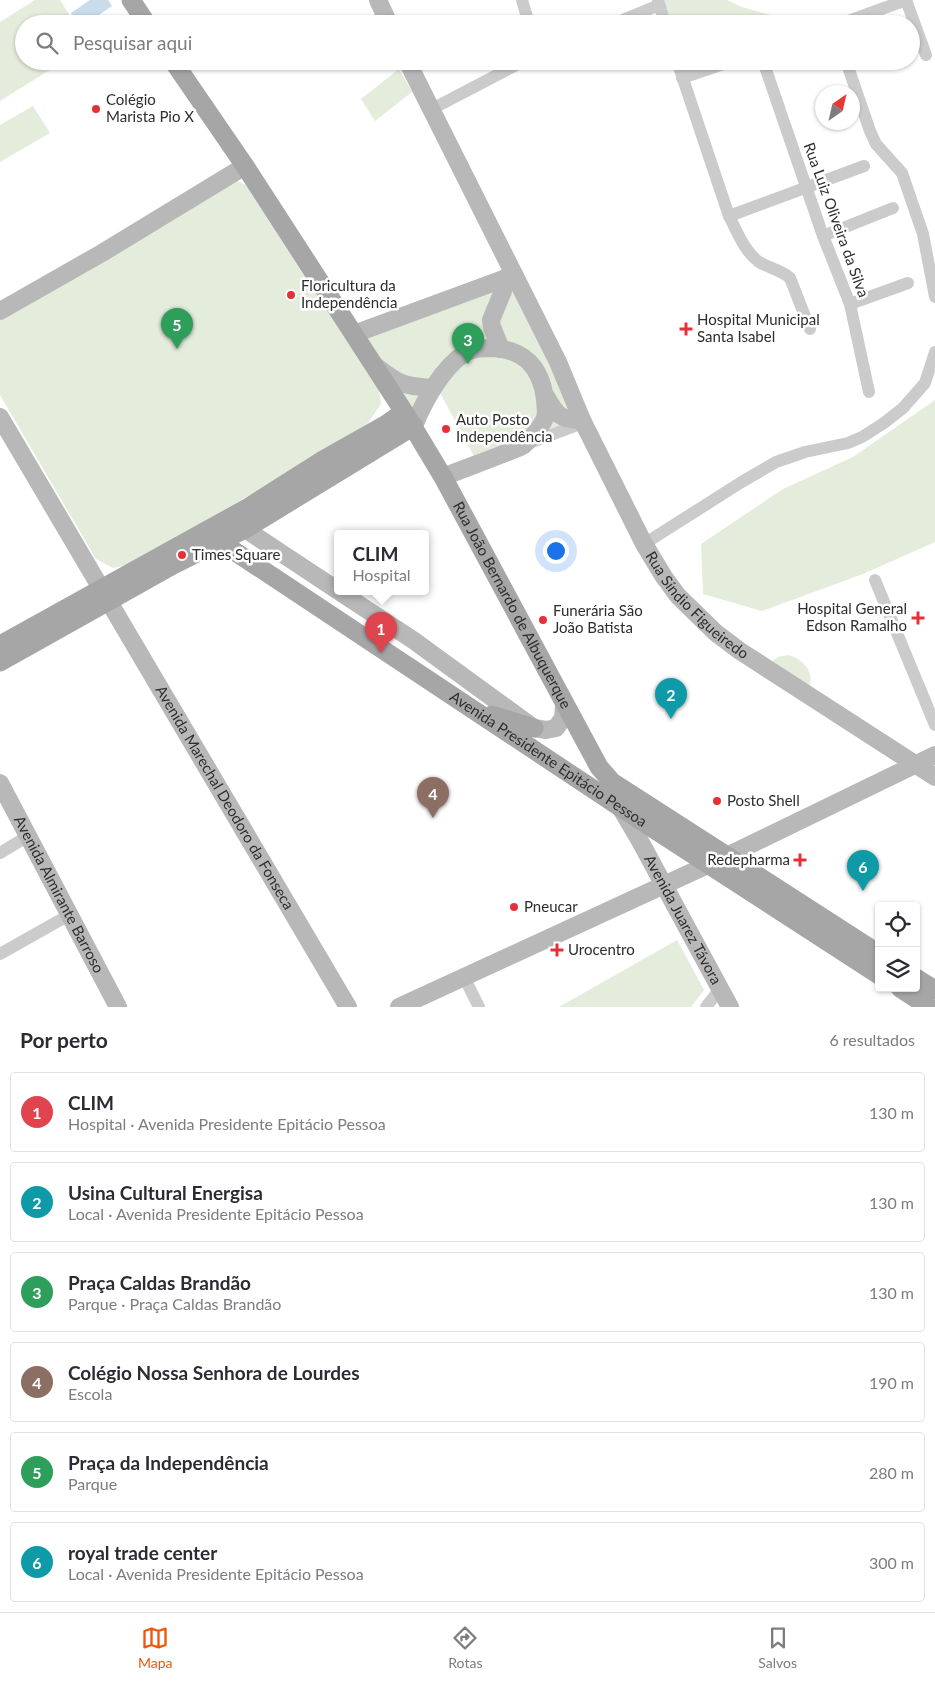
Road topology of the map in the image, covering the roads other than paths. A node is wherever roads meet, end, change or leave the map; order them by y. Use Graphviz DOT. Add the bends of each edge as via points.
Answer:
graph roads {
  1 [pos="131,0"];
  2 [pos="378,0"];
  3 [pos="522,0"];
  4 [pos="906,0"];
  5 [pos="659,2"];
  6 [pos="141,15"];
  7 [pos="385,15"];
  8 [pos="526,15"];
  9 [pos="632,15"];
  10 [pos="663,15"];
  11 [pos="865,15"];
  12 [pos="911,15"];
  13 [pos="920,38"];
  14 [pos="926,55"];
  15 [pos="179,70"];
  16 [pos="411,70"];
  17 [pos="507,70"];
  18 [pos="680,70"];
  19 [pos="706,70"];
  20 [pos="765,70"];
  21 [pos="849,70"];
  22 [pos="682,78"];
  23 [pos="430,110"];
  24 [pos="242,162"];
  25 [pos="864,166"];
  26 [pos="806,188"];
  27 [pos="893,208"];
  28 [pos="730,216"];
  29 [pos="823,236"];
  30 [pos="510,276"];
  31 [pos="908,283"];
  32 [pos="935,297"];
  33 [pos="0,301"];
  34 [pos="850,304"];
  35 [pos="0,310"];
  36 [pos="810,329"];
  37 [pos="354,334"];
  38 [pos="501,349"];
  39 [pos="935,352"];
  40 [pos="376,366"];
  41 [pos="560,367"];
  42 [pos="540,382"];
  43 [pos="433,388"];
  44 [pos="869,392"];
  45 [pos="0,417"];
  46 [pos="409,419"];
  47 [pos="582,422"];
  48 [pos="522,446"];
  49 [pos="443,477"];
  50 [pos="245,528"];
  51 [pos="219,541"];
  52 [pos="644,544"];
  53 [pos="875,580"];
  54 [pos="334,588"];
  55 [pos="345,595"];
  56 [pos="105,596"];
  57 [pos="0,645"];
  58 [pos="0,662"];
  59 [pos="564,705"];
  60 [pos="472,709"];
  61 [pos="935,724"];
  62 [pos="534,728"];
  63 [pos="935,754"];
  64 [pos="916,765"];
  65 [pos="935,777"];
  66 [pos="612,782"];
  67 [pos="0,783"];
  68 [pos="620,806"];
  69 [pos="28,836"];
  70 [pos="0,853"];
  71 [pos="727,856"];
  72 [pos="708,864"];
  73 [pos="664,885"];
  74 [pos="69,915"];
  75 [pos="875,951"];
  76 [pos="0,954"];
  77 [pos="875,972"];
  78 [pos="464,977"];
  79 [pos="920,981"];
  80 [pos="720,989"];
  81 [pos="935,990"];
  82 [pos="906,992"];
  83 [pos="118,1007"];
  84 [pos="348,1007"];
  85 [pos="399,1007"];
  86 [pos="478,1007"];
  87 [pos="706,1007"];
  88 [pos="730,1007"];
  89 [pos="929,1007"];
  1 -- 6 [label="main road"];
  2 -- 7 [label="street"];
  3 -- 8 [label="street"];
  4 -- 11 [label="street"];
  4 -- 12 [label="street"];
  5 -- 9 [label="street"];
  5 -- 10 [label="street"];
  13 -- 14 [label="street"];
  15 -- 24 [label="main road, Rua João Bernardo de Albuquerque"];
  16 -- 23 [label="street, Rua Síndio Figueiredo"];
  17 -- 23 [label="street"];
  18 -- 22 [label="street"];
  19 -- 22 [label="street"];
  20 -- 26 [label="street, Rua Luiz Oliveira da Silva"];
  21 -- 32 [label="street" via="876,144 902,174 923,234"];
  22 -- 28 [label="street"];
  23 -- 30 [label="street, Rua Síndio Figueiredo"];
  24 -- 33 [label="street"];
  24 -- 35 [label="street" via="102,253"];
  24 -- 37 [label="main road, Rua João Bernardo de Albuquerque"];
  25 -- 26 [label="street"];
  26 -- 28 [label="street"];
  26 -- 29 [label="street, Rua Luiz Oliveira da Silva"];
  27 -- 29 [label="street"];
  28 -- 36 [label="street" via="752,255 790,278"];
  29 -- 34 [label="street, Rua Luiz Oliveira da Silva"];
  30 -- 37 [label="street"];
  30 -- 38 [label="street" via="491,320"];
  30 -- 41 [label="street, Rua Síndio Figueiredo"];
  31 -- 34 [label="street"];
  34 -- 44 [label="street, Rua Luiz Oliveira da Silva"];
  37 -- 40 [label="main road, Rua João Bernardo de Albuquerque"];
  38 -- 42 [label="street" via="521,354"];
  38 -- 43 [label="street" via="477,348 467,352 456,359"];
  39 -- 52 [label="street" via="925,383 903,408 884,423 848,443 776,462"];
  40 -- 43 [label="street" via="400,383"];
  40 -- 46 [label="main road, Rua João Bernardo de Albuquerque"];
  41 -- 42 [label="street" via="545,361"];
  41 -- 47 [label="street, Rua Síndio Figueiredo"];
  42 -- 47 [label="street" via="552,408 561,417"];
  42 -- 48 [label="street" via="546,414"];
  43 -- 46 [label="street" via="422,407"];
  45 -- 56 [label="street, Avenida Marechal Deodoro da Fonseca"];
  46 -- 49 [label="main road, Rua João Bernardo de Albuquerque"];
  46 -- 50 [label="main road"];
  46 -- 56 [label="main road" via="385,425 324,460"];
  47 -- 48 [label="street"];
  47 -- 52 [label="street, Rua Síndio Figueiredo"];
  48 -- 49 [label="street"];
  49 -- 59 [label="main road, Rua João Bernardo de Albuquerque"];
  50 -- 51 [label="main road"];
  50 -- 54 [label="street, Avenida Presidente Epitácio Pessoa"];
  51 -- 56 [label="main road"];
  51 -- 60 [label="main road, Avenida Presidente Epitácio Pessoa"];
  52 -- 64 [label="street, Rua Síndio Figueiredo" via="663,582 716,633 740,652"];
  53 -- 61 [label="street"];
  55 -- 62 [label="street, Avenida Presidente Epitácio Pessoa"];
  56 -- 57 [label="main road"];
  56 -- 58 [label="main road"];
  56 -- 84 [label="street, Avenida Marechal Deodoro da Fonseca"];
  59 -- 62 [label="street, Avenida Presidente Epitácio Pessoa" via="563,718 556,728"];
  59 -- 66 [label="main road, Rua João Bernardo de Albuquerque" via="599,767"];
  60 -- 62 [label="main road"];
  60 -- 68 [label="main road, Avenida Presidente Epitácio Pessoa"];
  63 -- 64 [label="street"];
  64 -- 65 [label="street, Rua Síndio Figueiredo"];
  64 -- 71 [label="street"];
  66 -- 71 [label="main road, Avenida Presidente Epitácio Pessoa"];
  67 -- 69 [label="street, Avenida Almirante Barroso"];
  68 -- 72 [label="main road, Avenida Presidente Epitácio Pessoa"];
  68 -- 73 [label="street, Avenida Juarez Távora"];
  69 -- 70 [label="street"];
  69 -- 74 [label="street, Avenida Almirante Barroso"];
  71 -- 72 [label="street"];
  71 -- 75 [label="main road, Avenida Presidente Epitácio Pessoa"];
  72 -- 73 [label="street"];
  72 -- 77 [label="main road, Avenida Presidente Epitácio Pessoa"];
  73 -- 78 [label="street"];
  73 -- 80 [label="street, Avenida Juarez Távora"];
  74 -- 76 [label="street"];
  74 -- 83 [label="street, Avenida Almirante Barroso"];
  78 -- 85 [label="street"];
  78 -- 86 [label="street"];
  79 -- 81 [label="main road"];
  80 -- 87 [label="street"];
  80 -- 88 [label="street, Avenida Juarez Távora"];
  82 -- 89 [label="main road"];
}
